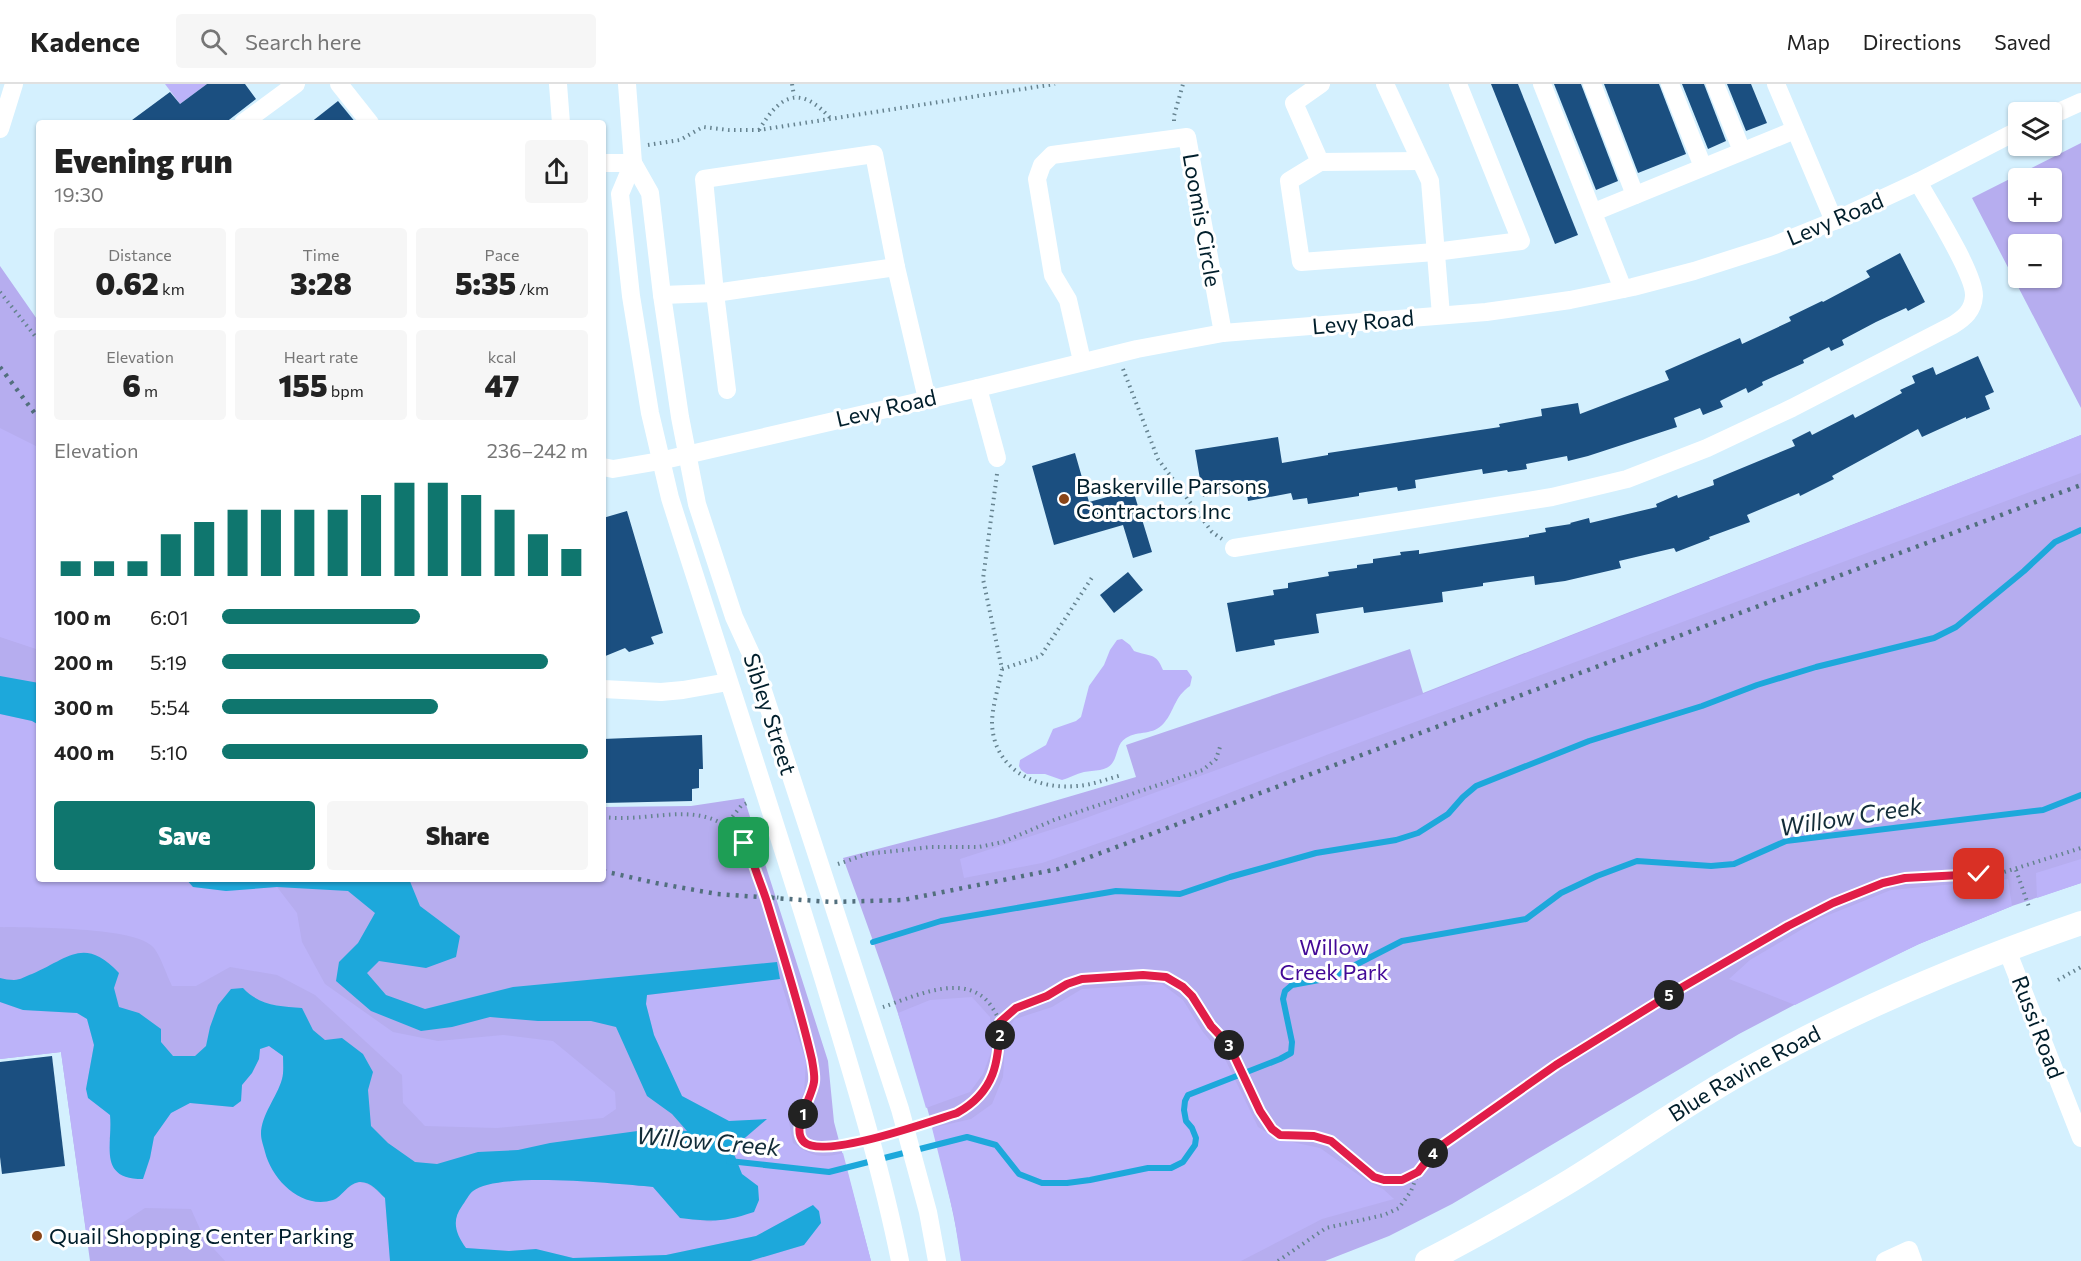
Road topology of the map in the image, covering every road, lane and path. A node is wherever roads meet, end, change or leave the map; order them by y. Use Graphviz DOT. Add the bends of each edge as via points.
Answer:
graph roads {
  1 [pos="14,84"];
  2 [pos="296,84"];
  3 [pos="339,84"];
  4 [pos="558,84"];
  5 [pos="627,84"];
  6 [pos="792,84"];
  7 [pos="1055,84"];
  8 [pos="1183,84"];
  9 [pos="1321,84"];
  10 [pos="1385,84"];
  11 [pos="1458,84"];
  12 [pos="1542,84"];
  13 [pos="1592,84"];
  14 [pos="1670,84"];
  15 [pos="1715,84"];
  16 [pos="1776,84"];
  17 [pos="794,96"];
  18 [pos="2081,102"];
  19 [pos="2062,111"];
  20 [pos="247,120"];
  21 [pos="368,120"];
  22 [pos="561,120"];
  23 [pos="833,120"];
  24 [pos="0,129"];
  25 [pos="759,130"];
  26 [pos="1795,130"];
  27 [pos="2008,136"];
  28 [pos="1177,138"];
  29 [pos="1742,151"];
  30 [pos="633,155"];
  31 [pos="1420,161"];
  32 [pos="606,162"];
  33 [pos="1320,162"];
  34 [pos="1703,167"];
  35 [pos="1918,183"];
  36 [pos="1635,195"];
  37 [pos="1594,212"];
  38 [pos="1834,221"];
  39 [pos="1436,252"];
  40 [pos="896,267"];
  41 [pos="1623,289"];
  42 [pos="0,292"];
  43 [pos="715,293"];
  44 [pos="662,295"];
  45 [pos="1441,315"];
  46 [pos="1223,333"];
  47 [pos="36,337"];
  48 [pos="1117,353"];
  49 [pos="1082,361"];
  50 [pos="978,388"];
  51 [pos="728,390"];
  52 [pos="927,399"];
  53 [pos="686,455"];
  54 [pos="997,458"];
  55 [pos="660,461"];
  56 [pos="606,468"];
  57 [pos="1234,548"];
  58 [pos="1093,576"];
  59 [pos="1002,669"];
  60 [pos="728,682"];
  61 [pos="606,689"];
  62 [pos="1221,744"];
  63 [pos="1122,776"];
  64 [pos="749,802"];
  65 [pos="606,817"];
  66 [pos="725,826"];
  67 [pos="2081,848"];
  68 [pos="2016,870"];
  69 [pos="821,872"];
  70 [pos="2029,907"];
  71 [pos="2081,923"];
  72 [pos="2007,950"];
  73 [pos="2081,968"];
  74 [pos="2058,980"];
  75 [pos="867,1011"];
  76 [pos="1000,1022"];
  77 [pos="910,1127"];
  78 [pos="2081,1138"];
  79 [pos="860,1142"];
  80 [pos="1418,1172"];
  81 [pos="900,1261"];
  82 [pos="937,1261"];
  83 [pos="1278,1261"];
  84 [pos="1427,1261"];
  85 [pos="1885,1261"];
  86 [pos="1913,1261"];
  1 -- 24 [label="street"];
  2 -- 20 [label="street"];
  3 -- 21 [label="street"];
  4 -- 22 [label="street"];
  5 -- 30 [label="street, Sibley Street"];
  6 -- 17 [label="path"];
  7 -- 23 [label="path"];
  8 -- 28 [label="path" via="1174,116"];
  9 -- 33 [label="street" via="1294,103"];
  10 -- 31 [label="street"];
  11 -- 39 [label="street" via="1521,241"];
  12 -- 37 [label="street"];
  13 -- 36 [label="street"];
  14 -- 34 [label="street"];
  15 -- 29 [label="street"];
  16 -- 26 [label="street"];
  17 -- 23 [label="path" via="816,104"];
  17 -- 25 [label="path" via="767,117"];
  18 -- 19 [label="street"];
  23 -- 25 [label="path"];
  25 -- 30 [label="path" via="703,127 680,140"];
  26 -- 29 [label="street"];
  26 -- 38 [label="street"];
  27 -- 35 [label="street, Levy Road"];
  28 -- 46 [label="street, Loomis Circle" via="1187,137"];
  28 -- 49 [label="street, Loomis Circle" via="1053,155 1042,165 1037,179 1053,275 1068,300"];
  29 -- 34 [label="street"];
  30 -- 32 [label="street"];
  30 -- 44 [label="street, Sibley Street" via="650,193"];
  30 -- 55 [label="street, Sibley Street" via="620,194 631,296"];
  31 -- 33 [label="street"];
  31 -- 39 [label="street" via="1430,181"];
  33 -- 39 [label="street" via="1289,181 1301,262"];
  34 -- 36 [label="street"];
  35 -- 38 [label="street, Levy Road"];
  35 -- 57 [label="street" via="1967,270 1973,288 1970,311 1953,325 1792,408 1707,448 1627,479 1552,497"];
  36 -- 37 [label="street"];
  37 -- 41 [label="street"];
  38 -- 41 [label="street, Levy Road" via="1775,245"];
  39 -- 45 [label="street"];
  40 -- 43 [label="street"];
  40 -- 43 [label="street" via="874,154 704,179"];
  40 -- 52 [label="street"];
  41 -- 45 [label="street, Levy Road" via="1486,312"];
  42 -- 47 [label="path"];
  43 -- 44 [label="street"];
  43 -- 51 [label="street"];
  44 -- 53 [label="street, Sibley Street"];
  45 -- 46 [label="street, Levy Road"];
  46 -- 48 [label="street, Levy Road"];
  48 -- 49 [label="street, Levy Road"];
  48 -- 57 [label="path" via="1158,459 1212,532"];
  49 -- 50 [label="street, Levy Road"];
  50 -- 52 [label="street, Levy Road"];
  50 -- 54 [label="street"];
  52 -- 53 [label="street, Levy Road"];
  53 -- 55 [label="street, Levy Road"];
  53 -- 69 [label="street, Sibley Street" via="700,515 734,617 751,654"];
  54 -- 59 [label="path" via="983,579"];
  55 -- 56 [label="street, Levy Road"];
  55 -- 60 [label="street, Sibley Street"];
  58 -- 59 [label="path" via="1042,654"];
  59 -- 63 [label="path" via="992,724 996,745 1011,768 1032,781 1052,786 1079,786"];
  60 -- 61 [label="street" via="672,691"];
  60 -- 81 [label="street, Sibley Street" via="866,1120"];
  62 -- 69 [label="path" via="1216,759 1203,770 1054,820 1004,842 867,854"];
  64 -- 66 [label="path"];
  65 -- 66 [label="path" via="692,813"];
  66 -- 79 [label="path" via="751,855 805,1029 814,1081 799,1122 799,1133 804,1142 814,1147"];
  67 -- 68 [label="path"];
  68 -- 70 [label="path"];
  68 -- 80 [label="path" via="1905,878 1864,889 1833,903 1707,972 1556,1065 1435,1150"];
  69 -- 75 [label="street, Sibley Street"];
  71 -- 72 [label="main road, Blue Ravine Road"];
  72 -- 78 [label="street, Russi Road"];
  72 -- 84 [label="main road, Blue Ravine Road" via="1849,1017 1743,1072 1566,1183"];
  73 -- 74 [label="path"];
  75 -- 76 [label="path" via="941,989 963,990 981,995"];
  75 -- 82 [label="street, Sibley Street" via="900,1108"];
  76 -- 77 [label="path" via="995,1067 984,1093 957,1113"];
  76 -- 80 [label="path" via="1016,1008 1082,979 1166,977 1192,996 1229,1045 1266,1122 1280,1135 1331,1141 1365,1171 1384,1180 1402,1180"];
  80 -- 83 [label="path" via="1412,1191 1399,1208 1326,1228"];
  85 -- 86 [label="street" via="1909,1250"];
}
